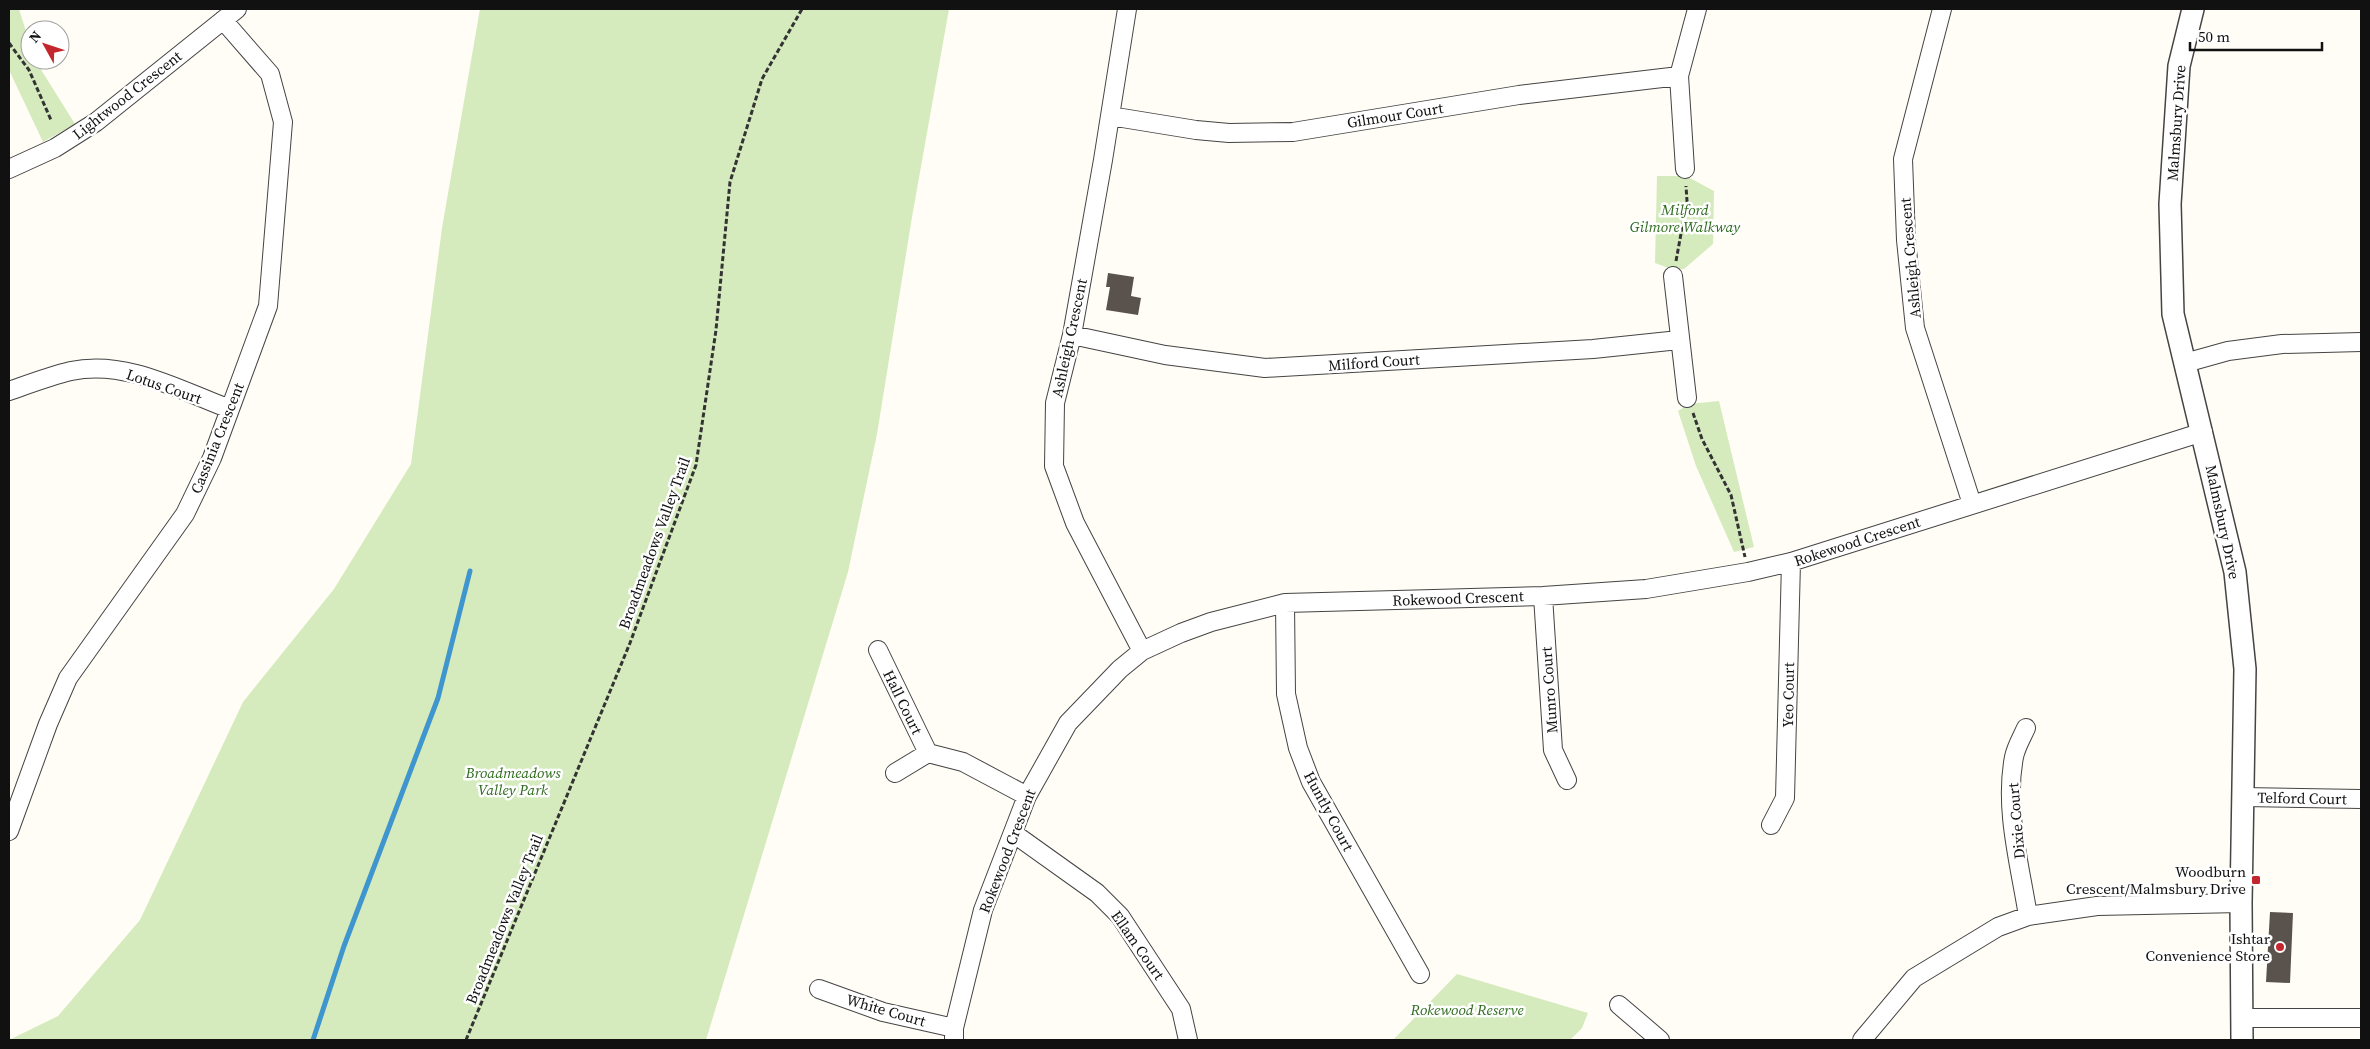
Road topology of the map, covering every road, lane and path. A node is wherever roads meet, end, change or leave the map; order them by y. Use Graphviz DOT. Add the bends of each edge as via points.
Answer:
graph roads {
  1 [pos="237,9"];
  2 [pos="802,9"];
  3 [pos="1127,9"];
  4 [pos="1697,9"];
  5 [pos="1942,9"];
  6 [pos="2193,9"];
  7 [pos="223,20"];
  8 [pos="9,43"];
  9 [pos="1679,76"];
  10 [pos="1110,116"];
  11 [pos="51,120"];
  12 [pos="9,169"];
  13 [pos="1685,169"];
  14 [pos="1673,276"];
  15 [pos="1072,335"];
  16 [pos="1679,340"];
  17 [pos="2361,342"];
  18 [pos="2185,363"];
  19 [pos="9,390"];
  20 [pos="1687,398"];
  21 [pos="230,410"];
  22 [pos="2203,432"];
  23 [pos="1972,504"];
  24 [pos="1791,562"];
  25 [pos="1748,572"];
  26 [pos="1543,596"];
  27 [pos="1285,603"];
  28 [pos="878,650"];
  29 [pos="1142,651"];
  30 [pos="2026,728"];
  31 [pos="928,753"];
  32 [pos="895,773"];
  33 [pos="1567,780"];
  34 [pos="1026,796"];
  35 [pos="2243,797"];
  36 [pos="2361,799"];
  37 [pos="1771,825"];
  38 [pos="9,831"];
  39 [pos="1013,833"];
  40 [pos="2241,903"];
  41 [pos="2028,916"];
  42 [pos="1420,974"];
  43 [pos="819,989"];
  44 [pos="1619,1005"];
  45 [pos="2241,1018"];
  46 [pos="2361,1018"];
  47 [pos="954,1034"];
  48 [pos="466,1040"];
  49 [pos="1188,1040"];
  50 [pos="1660,1040"];
  51 [pos="1862,1040"];
  52 [pos="2242,1040"];
  1 -- 7 [label="street, Lightwood Crescent"];
  2 -- 48 [label="path, Broadmeadows Valley Trail" via="762,79 730,182 716,330 696,465 630,643"];
  3 -- 10 [label="street, Ashleigh Crescent"];
  4 -- 9 [label="street"];
  5 -- 23 [label="street, Ashleigh Crescent" via="1903,159 1906,240 1915,328"];
  6 -- 18 [label="street, Malmsbury Drive" via="2179,66 2170,204 2173,314"];
  7 -- 12 [label="street, Lightwood Crescent" via="75,136"];
  7 -- 21 [label="street, Cassinia Crescent" via="270,74 283,122 268,306"];
  8 -- 11 [label="path" via="29,70"];
  9 -- 10 [label="street, Gilmour Court" via="1519,95 1294,132 1204,131"];
  9 -- 13 [label="street"];
  10 -- 15 [label="street, Ashleigh Crescent"];
  13 -- 14 [label="path" via="1687,201"];
  14 -- 16 [label="street"];
  15 -- 16 [label="street, Milford Court" via="1165,355 1265,368 1593,349"];
  15 -- 29 [label="street, Ashleigh Crescent" via="1055,403 1054,466 1075,523"];
  16 -- 20 [label="street"];
  17 -- 18 [label="street" via="2282,344 2228,352"];
  18 -- 22 [label="street, Malmsbury Drive"];
  19 -- 21 [label="street, Lotus Court" via="72,371 102,369 133,372"];
  20 -- 25 [label="path" via="1702,439 1731,495"];
  21 -- 38 [label="street, Cassinia Crescent" via="212,458 185,514 68,678"];
  22 -- 23 [label="street, Rokewood Crescent"];
  22 -- 35 [label="street, Malmsbury Drive" via="2235,572 2245,669"];
  23 -- 24 [label="street, Rokewood Crescent"];
  24 -- 25 [label="street, Rokewood Crescent"];
  24 -- 37 [label="street, Yeo Court" via="1784,798"];
  25 -- 26 [label="street, Rokewood Crescent" via="1646,589"];
  26 -- 27 [label="street, Rokewood Crescent"];
  26 -- 33 [label="street, Munro Court" via="1553,750"];
  27 -- 29 [label="street, Rokewood Crescent" via="1211,622"];
  27 -- 42 [label="street, Huntly Court" via="1286,694 1298,748 1310,782"];
  28 -- 31 [label="street, Hall Court"];
  29 -- 34 [label="street, Rokewood Crescent" via="1068,723"];
  30 -- 41 [label="street, Dixie Court" via="2014,756 2011,792 2014,833"];
  31 -- 32 [label="street, Hall Court"];
  31 -- 34 [label="street, Hall Court" via="963,762"];
  34 -- 39 [label="street, Rokewood Crescent"];
  35 -- 36 [label="street, Telford Court"];
  35 -- 40 [label="street, Malmsbury Drive"];
  39 -- 47 [label="street, Rokewood Crescent" via="983,910"];
  39 -- 49 [label="street, Ellam Court" via="1097,893 1120,916 1181,1010"];
  40 -- 41 [label="street" via="2097,906"];
  40 -- 45 [label="street, Malmsbury Drive"];
  41 -- 51 [label="street" via="1998,927 1914,978"];
  43 -- 47 [label="street, White Court"];
  44 -- 50 [label="street"];
  45 -- 46 [label="street"];
  45 -- 52 [label="street, Malmsbury Drive"];
}
